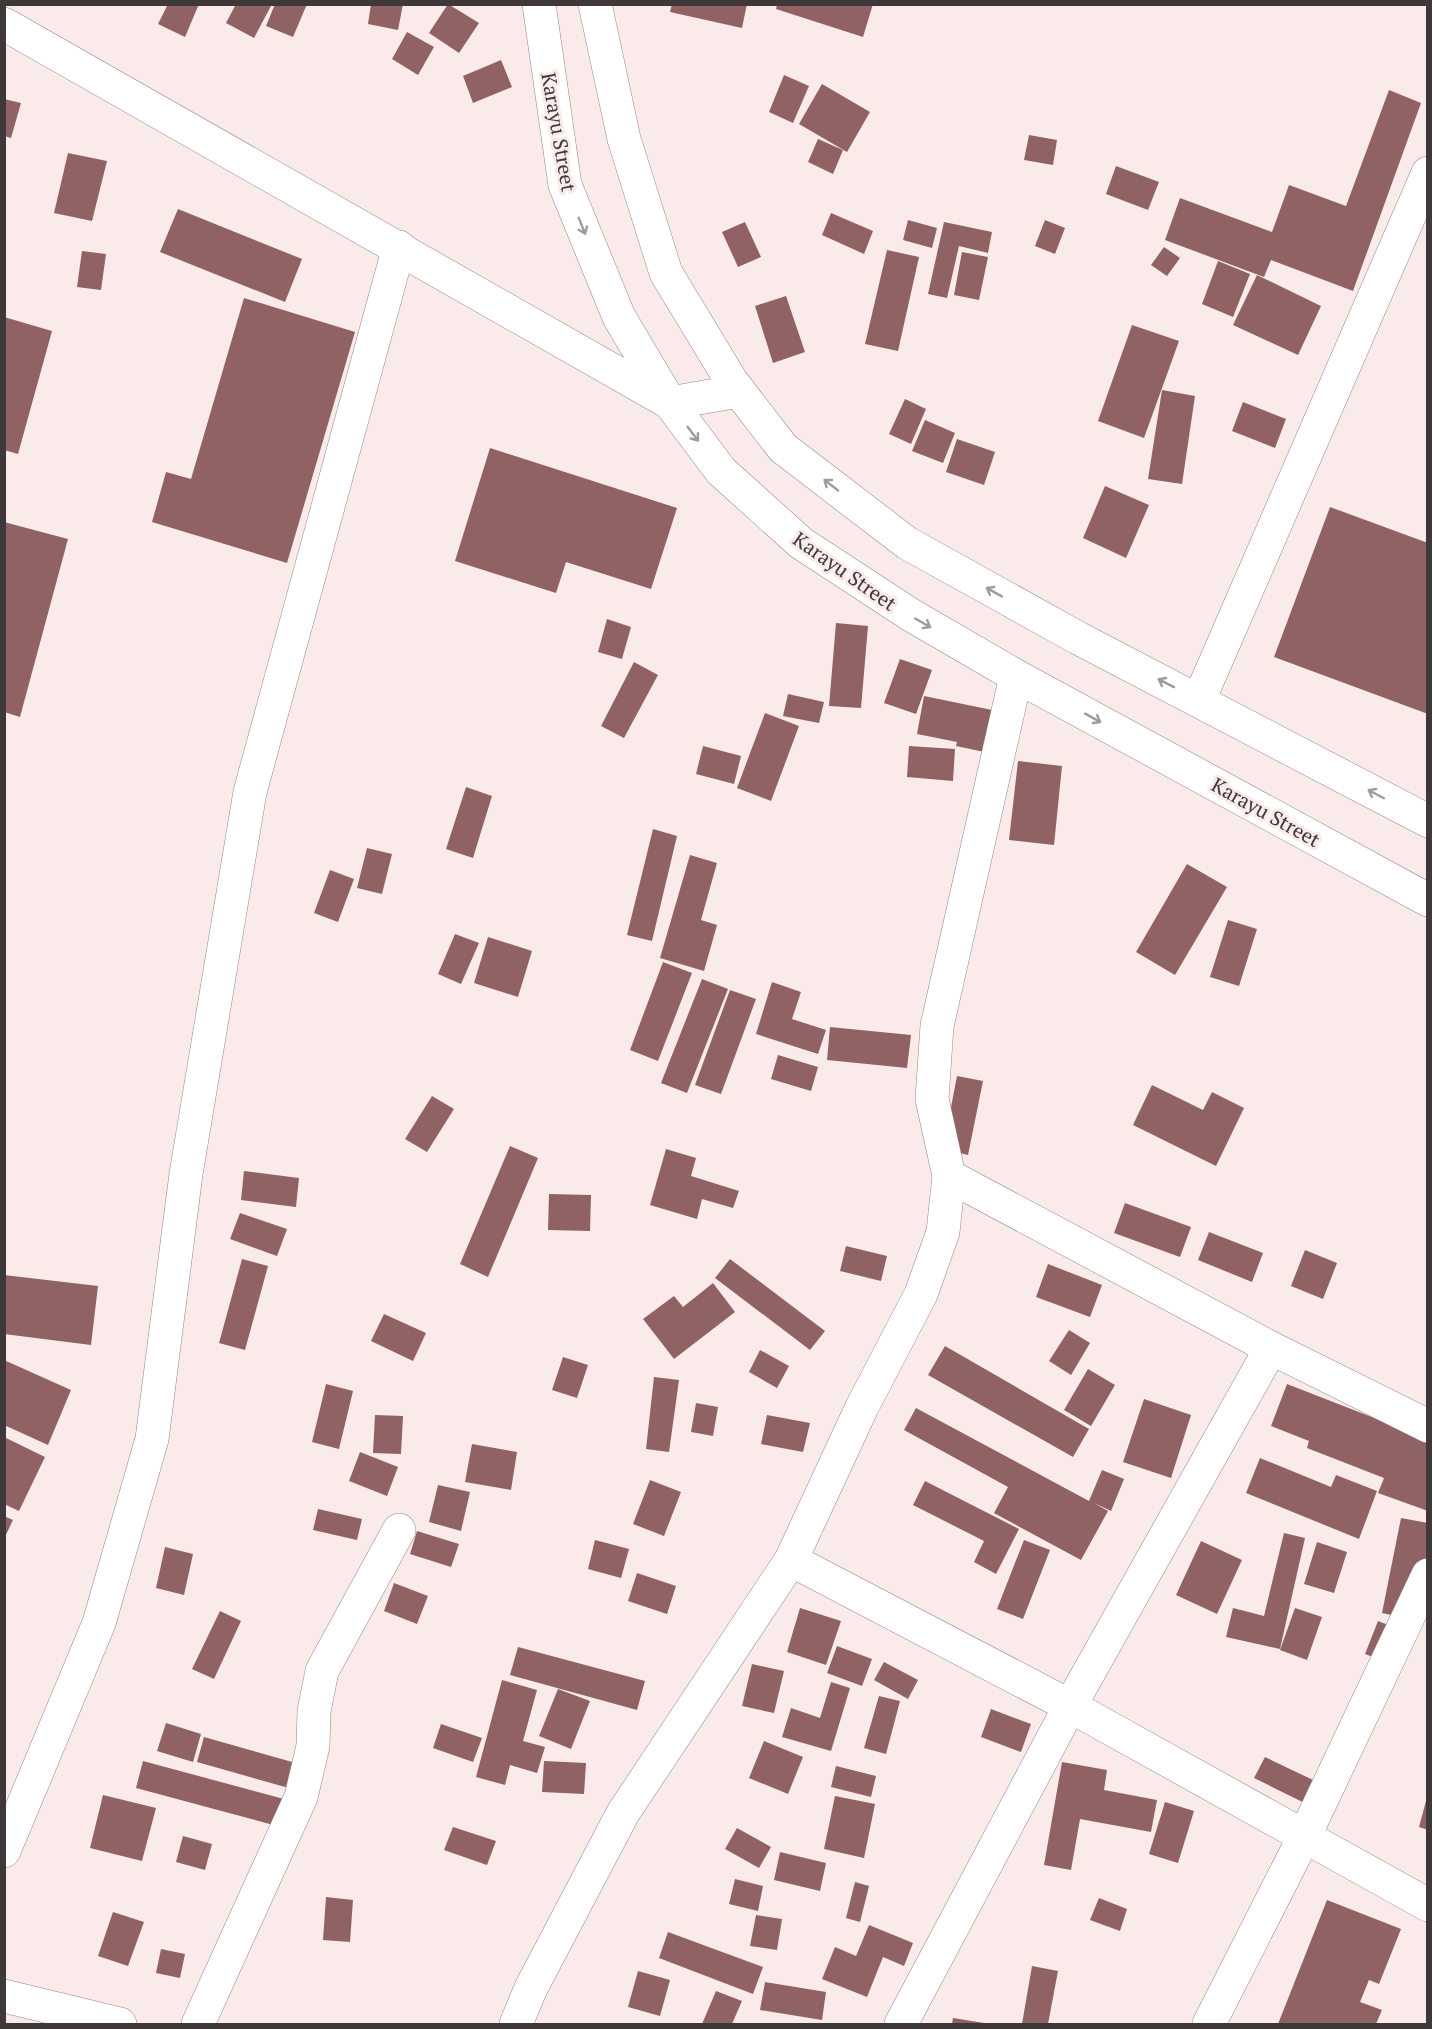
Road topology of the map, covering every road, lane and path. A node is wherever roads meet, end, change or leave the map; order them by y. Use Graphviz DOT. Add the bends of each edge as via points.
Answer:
graph roads {
  1 [pos="539,4"];
  2 [pos="594,4"];
  3 [pos="4,24"];
  4 [pos="1428,173"];
  5 [pos="399,247"];
  6 [pos="739,391"];
  7 [pos="670,403"];
  8 [pos="1016,676"];
  9 [pos="1199,700"];
  10 [pos="1428,821"];
  11 [pos="1428,900"];
  12 [pos="949,1176"];
  13 [pos="1271,1348"];
  14 [pos="1428,1426"];
  15 [pos="399,1530"];
  16 [pos="791,1560"];
  17 [pos="1428,1575"];
  18 [pos="1070,1706"];
  19 [pos="1305,1835"];
  20 [pos="4,1851"];
  21 [pos="1428,1905"];
  22 [pos="4,1996"];
  23 [pos="120,2025"];
  24 [pos="198,2025"];
  25 [pos="516,2025"];
  26 [pos="901,2025"];
  27 [pos="1209,2025"];
  1 -- 7 [label="street, Karayu Street, one-way" via="565,185 619,317"];
  2 -- 6 [label="street" via="624,139 666,273"];
  3 -- 5 [label="street"];
  4 -- 9 [label="street"];
  5 -- 7 [label="street"];
  5 -- 20 [label="street" via="250,792 186,1174 152,1439 99,1623"];
  6 -- 7 [label="street"];
  9 -- 6 [label="street, one-way" via="907,543 783,448"];
  7 -- 8 [label="street, Karayu Street, one-way" via="721,471 801,543 911,615"];
  8 -- 11 [label="street, Karayu Street, one-way"];
  8 -- 12 [label="street" via="937,1026 932,1099"];
  10 -- 9 [label="street, one-way"];
  12 -- 13 [label="street"];
  12 -- 16 [label="street" via="944,1232 921,1294 862,1407"];
  13 -- 14 [label="street"];
  13 -- 18 [label="street"];
  15 -- 24 [label="street" via="322,1671 314,1711 313,1746 301,1797"];
  16 -- 18 [label="street"];
  16 -- 25 [label="street" via="623,1812 531,1988"];
  17 -- 19 [label="street"];
  18 -- 19 [label="street"];
  18 -- 26 [label="street"];
  19 -- 21 [label="street"];
  19 -- 27 [label="street"];
  22 -- 23 [label="street"];
}
